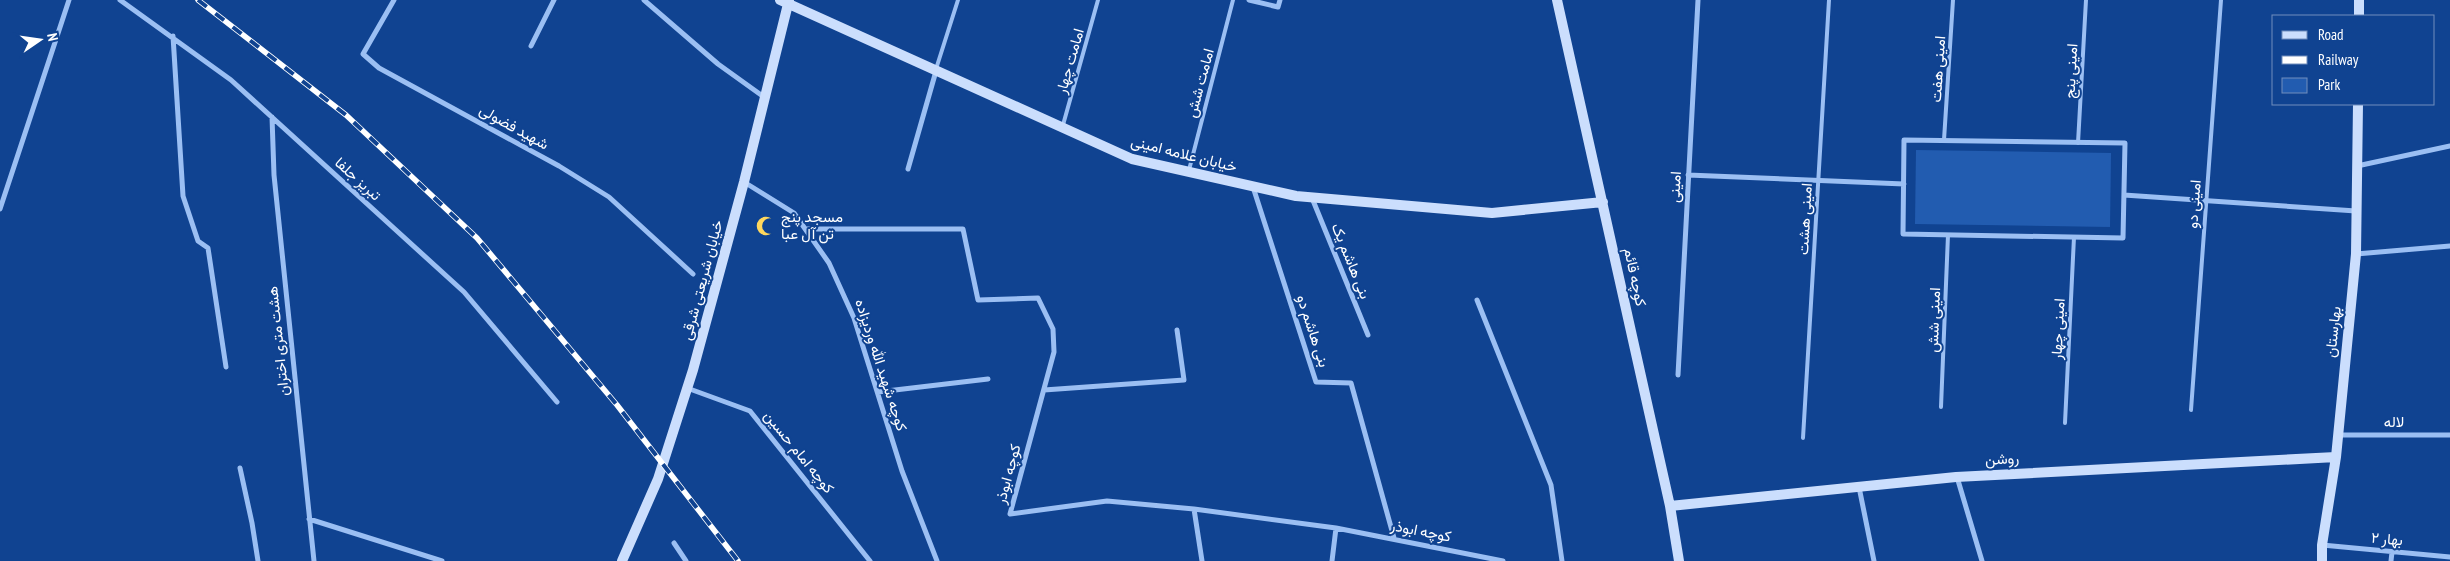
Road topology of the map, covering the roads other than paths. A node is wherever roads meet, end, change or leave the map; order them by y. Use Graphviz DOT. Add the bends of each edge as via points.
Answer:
graph roads {
  1 [pos="68,0"];
  2 [pos="120,0"];
  3 [pos="394,0"];
  4 [pos="554,0"];
  5 [pos="644,0"];
  6 [pos="958,0"];
  7 [pos="1098,0"];
  8 [pos="1233,0"];
  9 [pos="1249,0"];
  10 [pos="1280,0"];
  11 [pos="1557,0"];
  12 [pos="1698,0"];
  13 [pos="1829,0"];
  14 [pos="1953,0"];
  15 [pos="2086,0"];
  16 [pos="2221,0"];
  17 [pos="2359,0"];
  18 [pos="786,1"];
  19 [pos="2359,15"];
  20 [pos="172,36"];
  21 [pos="531,46"];
  22 [pos="936,71"];
  23 [pos="765,97"];
  24 [pos="2358,105"];
  25 [pos="272,117"];
  26 [pos="1062,128"];
  27 [pos="1944,140"];
  28 [pos="2078,143"];
  29 [pos="2450,146"];
  30 [pos="2357,166"];
  31 [pos="908,169"];
  32 [pos="1188,172"];
  33 [pos="1688,174"];
  34 [pos="1819,180"];
  35 [pos="744,182"];
  36 [pos="1904,184"];
  37 [pos="1253,186"];
  38 [pos="2124,195"];
  39 [pos="1312,198"];
  40 [pos="2206,200"];
  41 [pos="1603,202"];
  42 [pos="0,209"];
  43 [pos="2356,211"];
  44 [pos="806,229"];
  45 [pos="1948,235"];
  46 [pos="2074,237"];
  47 [pos="2450,246"];
  48 [pos="2356,254"];
  49 [pos="692,274"];
  50 [pos="1477,300"];
  51 [pos="1177,330"];
  52 [pos="1368,335"];
  53 [pos="226,367"];
  54 [pos="1678,375"];
  55 [pos="988,379"];
  56 [pos="687,388"];
  57 [pos="1044,390"];
  58 [pos="878,392"];
  59 [pos="557,402"];
  60 [pos="1941,407"];
  61 [pos="2191,410"];
  62 [pos="2064,423"];
  63 [pos="2338,435"];
  64 [pos="2450,435"];
  65 [pos="1803,438"];
  66 [pos="2336,456"];
  67 [pos="240,468"];
  68 [pos="1956,477"];
  69 [pos="1859,487"];
  70 [pos="1670,506"];
  71 [pos="1194,509"];
  72 [pos="310,519"];
  73 [pos="1336,528"];
  74 [pos="1394,538"];
  75 [pos="674,543"];
  76 [pos="2322,545"];
  77 [pos="2392,552"];
  78 [pos="2450,557"];
  79 [pos="258,561"];
  80 [pos="314,561"];
  81 [pos="442,561"];
  82 [pos="622,561"];
  83 [pos="686,561"];
  84 [pos="870,561"];
  85 [pos="937,561"];
  86 [pos="1202,561"];
  87 [pos="1332,561"];
  88 [pos="1503,561"];
  89 [pos="1562,561"];
  90 [pos="1679,561"];
  91 [pos="1874,561"];
  92 [pos="1982,561"];
  93 [pos="2322,561"];
  94 [pos="2391,561"];
  1 -- 42 [label="street"];
  2 -- 20 [label="street, تبریز جلفا"];
  3 -- 49 [label="street, شهید فضولی" via="363,54 379,68 560,166 609,197"];
  4 -- 21 [label="street"];
  5 -- 23 [label="street" via="718,64"];
  6 -- 22 [label="lane"];
  7 -- 26 [label="lane, امامت چهار"];
  8 -- 32 [label="lane, امامت شش"];
  9 -- 10 [label="street" via="1278,7"];
  11 -- 41 [label="street, کوچه قائم"];
  12 -- 33 [label="street, امینی"];
  13 -- 34 [label="lane, امینی هشت"];
  14 -- 27 [label="lane, امینی هفت"];
  15 -- 28 [label="lane, امینی پنج"];
  16 -- 40 [label="lane, امینی دو"];
  17 -- 19 [label="street"];
  18 -- 22 [label="street, خیابان علامه امینی"];
  18 -- 23 [label="street, خیابان شریعتی شرقی"];
  20 -- 25 [label="street, تبریز جلفا" via="231,80"];
  20 -- 53 [label="street" via="183,196 198,240 208,248"];
  22 -- 26 [label="street, خیابان علامه امینی"];
  22 -- 31 [label="street"];
  23 -- 35 [label="street, خیابان شریعتی شرقی"];
  24 -- 30 [label="street, بهارستان"];
  25 -- 59 [label="street, تبریز جلفا" via="464,292"];
  25 -- 72 [label="street, هشت متری اختران" via="274,175"];
  26 -- 32 [label="street, خیابان علامه امینی" via="1132,159"];
  27 -- 28 [label="street"];
  27 -- 36 [label="street" via="1904,140"];
  28 -- 38 [label="street" via="2125,143"];
  29 -- 30 [label="street"];
  30 -- 43 [label="street, بهارستان"];
  32 -- 37 [label="street, خیابان علامه امینی"];
  33 -- 34 [label="street"];
  33 -- 54 [label="street, امینی"];
  34 -- 36 [label="street"];
  34 -- 65 [label="lane, امینی هشت"];
  35 -- 44 [label="street, کوچه شهید الله وردیزاده" via="794,213"];
  35 -- 56 [label="street, خیابان شریعتی شرقی"];
  36 -- 45 [label="street" via="1902,234"];
  37 -- 39 [label="street, خیابان علامه امینی"];
  37 -- 74 [label="street, بنی هاشم دو" via="1316,382 1351,383"];
  38 -- 40 [label="street"];
  38 -- 46 [label="street" via="2123,238"];
  39 -- 41 [label="street, خیابان علامه امینی" via="1492,213"];
  39 -- 52 [label="street, بنی هاشم یک"];
  40 -- 43 [label="street"];
  40 -- 61 [label="lane, امینی دو"];
  41 -- 70 [label="street, کوچه قائم"];
  43 -- 48 [label="street, بهارستان"];
  44 -- 57 [label="street, کوچه ابوذر" via="963,229 978,300 1038,298 1053,329 1054,352"];
  44 -- 58 [label="street, کوچه شهید الله وردیزاده" via="829,263 854,318"];
  45 -- 46 [label="street"];
  45 -- 60 [label="lane, امینی شش"];
  46 -- 62 [label="lane, امینی چهار"];
  47 -- 48 [label="street"];
  48 -- 63 [label="street, بهارستان"];
  50 -- 89 [label="street" via="1551,486"];
  51 -- 57 [label="street" via="1184,380"];
  55 -- 58 [label="street"];
  56 -- 82 [label="street, خیابان شریعتی شرقی" via="658,479"];
  56 -- 84 [label="street, کوچه امام حسین" via="750,410"];
  57 -- 71 [label="street, کوچه ابوذر" via="1010,514 1107,501"];
  58 -- 85 [label="street, کوچه شهید الله وردیزاده" via="902,471"];
  63 -- 64 [label="street, لاله"];
  63 -- 66 [label="street, بهارستان"];
  66 -- 68 [label="street, روشن"];
  66 -- 76 [label="street, بهارستان"];
  67 -- 79 [label="street"];
  68 -- 69 [label="street, روشن"];
  68 -- 92 [label="street"];
  69 -- 70 [label="street, روشن"];
  69 -- 91 [label="street"];
  70 -- 90 [label="street, کوچه قائم"];
  71 -- 73 [label="street, کوچه ابوذر"];
  71 -- 86 [label="street"];
  72 -- 80 [label="street, هشت متری اختران"];
  72 -- 81 [label="street"];
  73 -- 74 [label="street, کوچه ابوذر"];
  73 -- 87 [label="street"];
  74 -- 88 [label="street, کوچه ابوذر"];
  75 -- 83 [label="street"];
  76 -- 77 [label="street, بهار ۲"];
  76 -- 93 [label="street, بهارستان"];
  77 -- 78 [label="street, بهار ۲"];
  77 -- 94 [label="street"];
}
